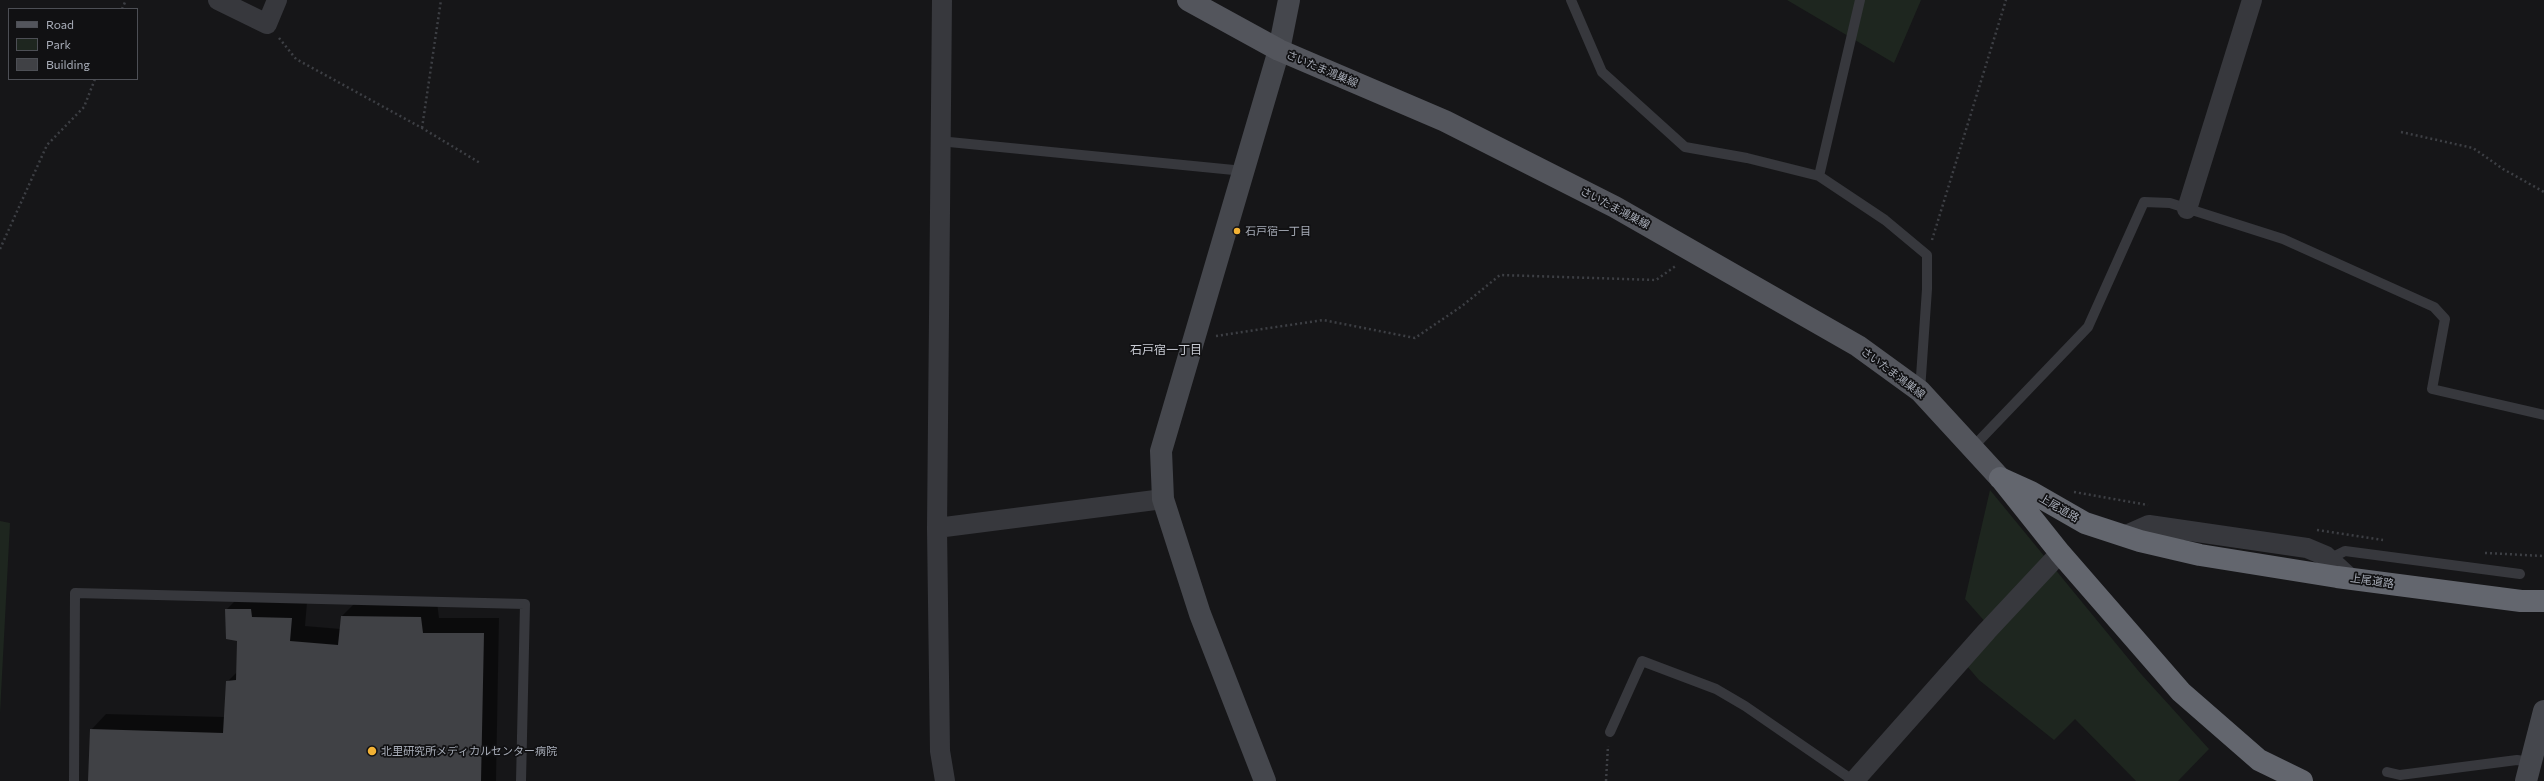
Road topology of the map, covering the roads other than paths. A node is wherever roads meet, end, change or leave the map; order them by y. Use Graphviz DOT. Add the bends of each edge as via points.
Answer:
graph roads {
  1 [pos="218,0"];
  2 [pos="277,0"];
  3 [pos="942,0"];
  4 [pos="1188,0"];
  5 [pos="1289,0"];
  6 [pos="1571,0"];
  7 [pos="1860,0"];
  8 [pos="2252,0"];
  9 [pos="1278,50"];
  10 [pos="939,141"];
  11 [pos="1244,171"];
  12 [pos="1819,176"];
  13 [pos="2187,209"];
  14 [pos="1920,391"];
  15 [pos="2544,415"];
  16 [pos="1973,447"];
  17 [pos="2000,478"];
  18 [pos="1163,499"];
  19 [pos="938,528"];
  20 [pos="2124,536"];
  21 [pos="2060,553"];
  22 [pos="2329,559"];
  23 [pos="2520,574"];
  24 [pos="2350,578"];
  25 [pos="2544,601"];
  26 [pos="2544,711"];
  27 [pos="1610,732"];
  28 [pos="2387,772"];
  29 [pos="2528,772"];
  30 [pos="74,781"];
  31 [pos="522,781"];
  32 [pos="945,781"];
  33 [pos="1265,781"];
  34 [pos="1854,781"];
  35 [pos="2302,781"];
  1 -- 2 [label="street" via="267,24"];
  3 -- 10 [label="street"];
  4 -- 9 [label="main road, さいたま鴻巣線"];
  5 -- 9 [label="street"];
  6 -- 12 [label="lane" via="1602,72 1685,147 1747,158"];
  7 -- 12 [label="lane"];
  8 -- 13 [label="street"];
  9 -- 11 [label="street"];
  9 -- 14 [label="main road, さいたま鴻巣線" via="1445,121 1615,207 1858,346"];
  10 -- 11 [label="lane"];
  10 -- 19 [label="street"];
  11 -- 18 [label="street" via="1161,451"];
  12 -- 14 [label="lane" via="1885,220 1927,255"];
  13 -- 15 [label="lane" via="2283,239 2434,307 2445,319 2432,389"];
  13 -- 16 [label="lane" via="2170,203 2144,202 2088,327"];
  14 -- 16 [label="main road, さいたま鴻巣線"];
  16 -- 17 [label="main road, さいたま鴻巣線"];
  17 -- 20 [label="highway, 上尾道路" via="2031,492 2085,523"];
  17 -- 21 [label="highway, 上尾道路"];
  18 -- 19 [label="street"];
  18 -- 33 [label="street" via="1200,614"];
  19 -- 32 [label="street" via="940,751"];
  20 -- 22 [label="street" via="2149,525 2307,548"];
  20 -- 24 [label="highway, 上尾道路" via="2200,555"];
  21 -- 34 [label="street"];
  21 -- 35 [label="highway, 上尾道路" via="2181,692 2259,760"];
  22 -- 23 [label="lane" via="2345,551"];
  22 -- 24 [label="street"];
  24 -- 25 [label="highway, 上尾道路" via="2521,601"];
  26 -- 29 [label="street"];
  27 -- 34 [label="lane" via="1642,661 1716,689"];
  28 -- 29 [label="lane" via="2400,775 2517,760"];
  30 -- 31 [label="lane" via="75,593 524,604"];
}
